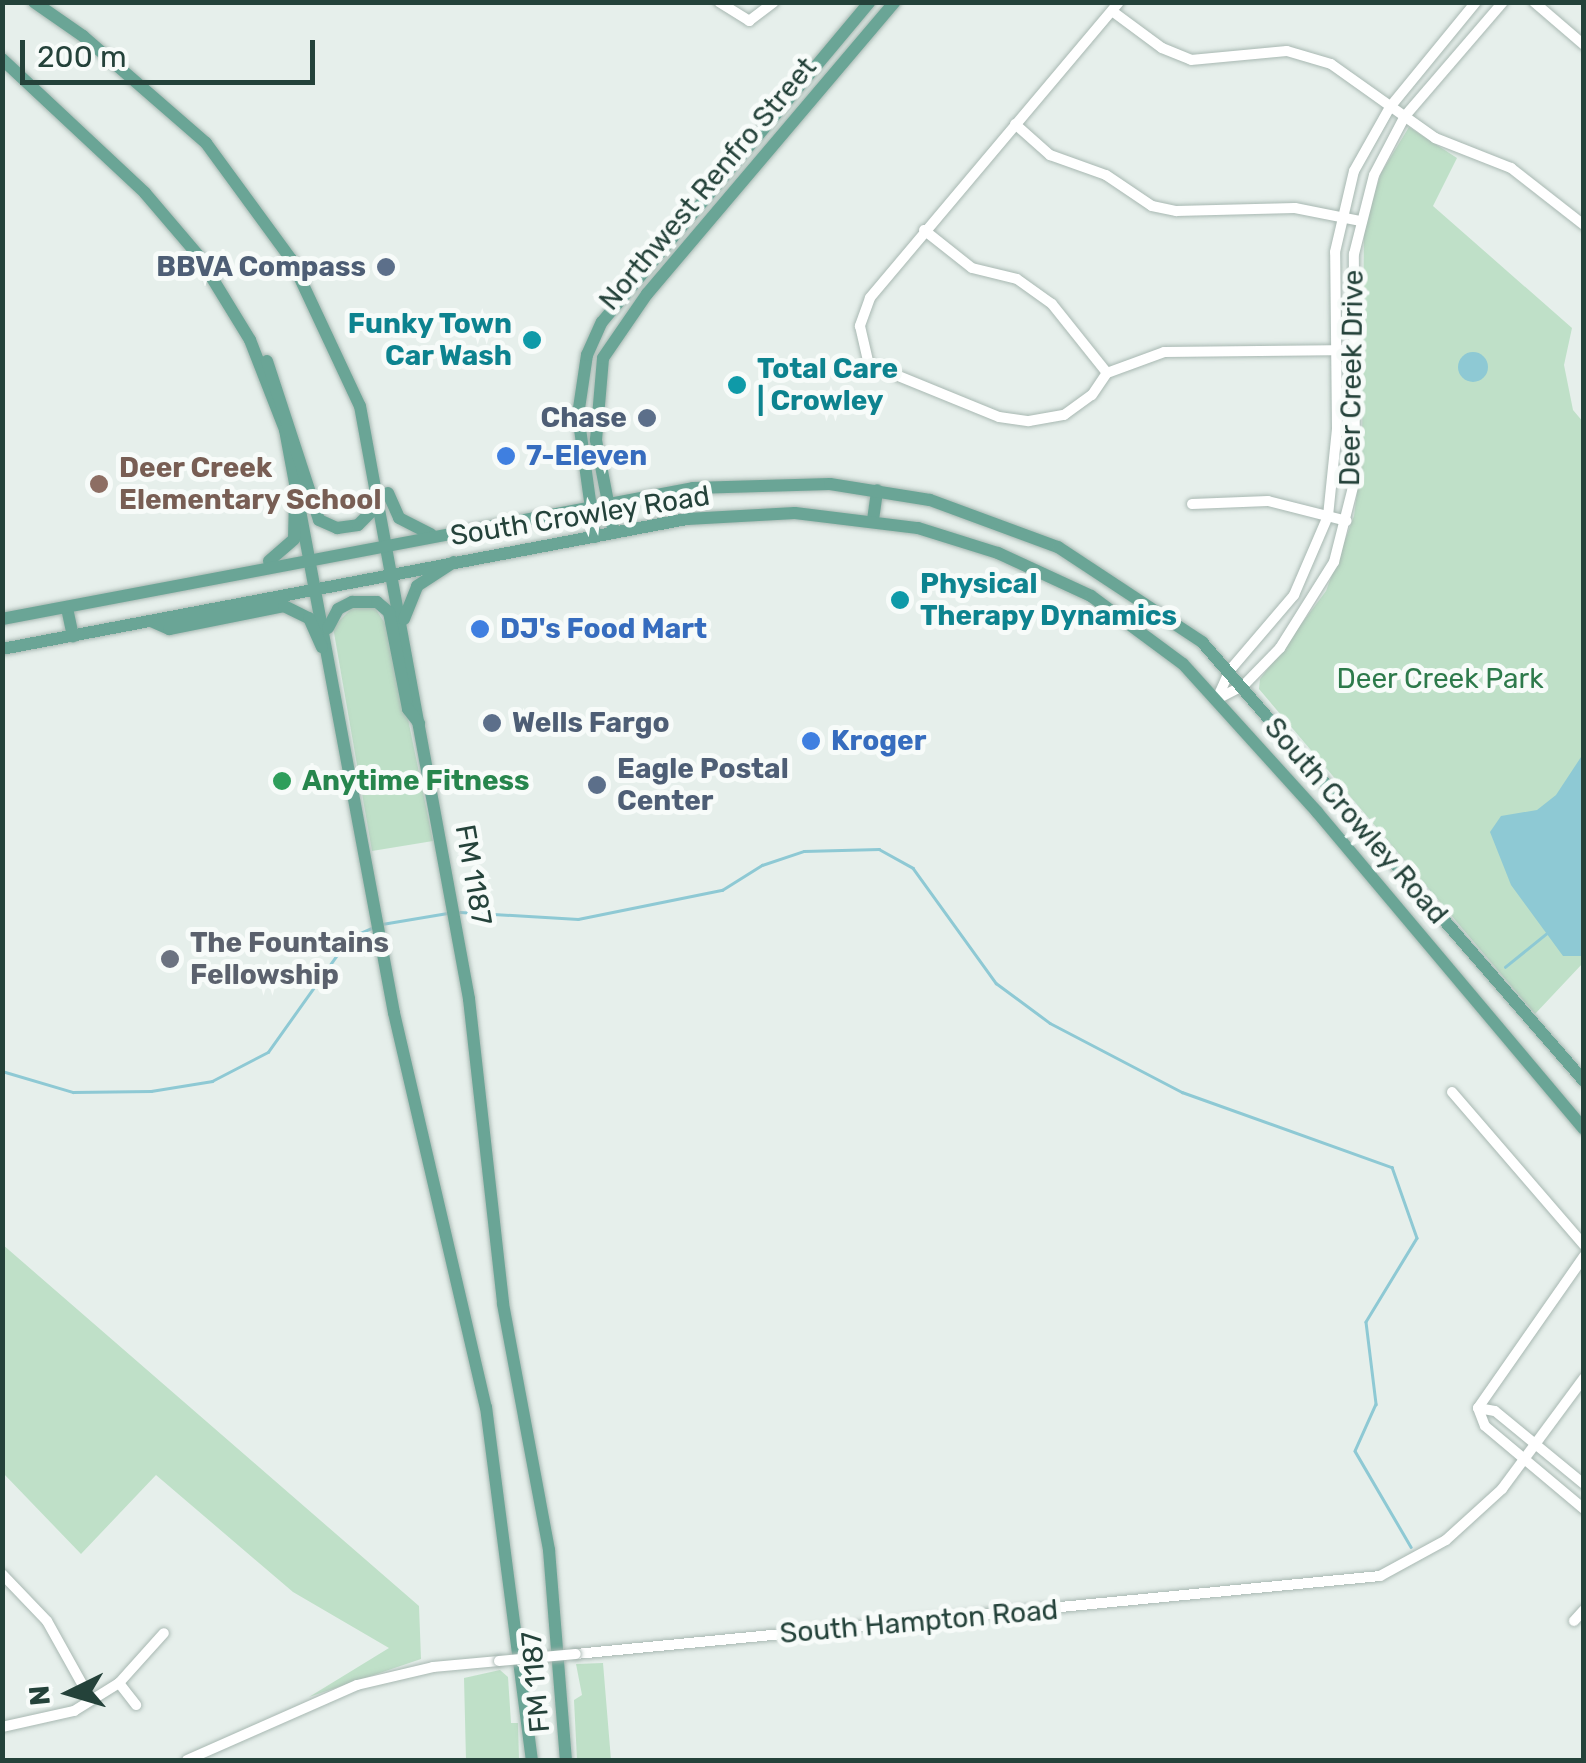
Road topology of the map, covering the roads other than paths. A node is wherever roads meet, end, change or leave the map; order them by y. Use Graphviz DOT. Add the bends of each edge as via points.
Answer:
graph roads {
  1 [pos="34,2"];
  2 [pos="719,2"];
  3 [pos="774,2"];
  4 [pos="870,2"];
  5 [pos="895,2"];
  6 [pos="1476,2"];
  7 [pos="1503,2"];
  8 [pos="1534,2"];
  9 [pos="1115,7"];
  10 [pos="1584,45"];
  11 [pos="2,59"];
  12 [pos="1390,107"];
  13 [pos="1405,116"];
  14 [pos="1015,124"];
  15 [pos="1341,218"];
  16 [pos="1360,221"];
  17 [pos="1584,224"];
  18 [pos="924,230"];
  19 [pos="238,319"];
  20 [pos="1355,350"];
  21 [pos="1335,351"];
  22 [pos="586,355"];
  23 [pos="603,358"];
  24 [pos="1106,373"];
  25 [pos="360,406"];
  26 [pos="377,477"];
  27 [pos="300,488"];
  28 [pos="878,490"];
  29 [pos="608,502"];
  30 [pos="1192,504"];
  31 [pos="590,506"];
  32 [pos="1328,516"];
  33 [pos="873,520"];
  34 [pos="1347,521"];
  35 [pos="614,533"];
  36 [pos="439,536"];
  37 [pos="595,536"];
  38 [pos="390,544"];
  39 [pos="313,557"];
  40 [pos="456,560"];
  41 [pos="252,569"];
  42 [pos="395,571"];
  43 [pos="318,584"];
  44 [pos="67,608"];
  45 [pos="2,620"];
  46 [pos="151,621"];
  47 [pos="403,622"];
  48 [pos="73,636"];
  49 [pos="328,643"];
  50 [pos="2,650"];
  51 [pos="1230,670"];
  52 [pos="1244,685"];
  53 [pos="1218,698"];
  54 [pos="420,724"];
  55 [pos="359,817"];
  56 [pos="1584,1081"];
  57 [pos="1452,1092"];
  58 [pos="1584,1129"];
  59 [pos="1584,1245"];
  60 [pos="1582,1260"];
  61 [pos="1584,1378"];
  62 [pos="1478,1408"];
  63 [pos="1536,1443"];
  64 [pos="1524,1458"];
  65 [pos="1584,1484"];
  66 [pos="1584,1509"];
  67 [pos="2,1574"];
  68 [pos="1584,1610"];
  69 [pos="1574,1622"];
  70 [pos="164,1633"];
  71 [pos="119,1682"];
  72 [pos="92,1700"];
  73 [pos="136,1705"];
  74 [pos="2,1728"];
  75 [pos="187,1760"];
  76 [pos="532,1760"];
  77 [pos="566,1760"];
  1 -- 25 [label="main road, FM 1187 / FM 1187" via="206,143 291,260"];
  2 -- 3 [label="street" via="749,22"];
  4 -- 22 [label="main road, Northwest Renfro Street" via="632,284"];
  5 -- 23 [label="main road, Northwest Renfro Street" via="647,294"];
  6 -- 12 [label="street, Deer Creek Drive"];
  7 -- 13 [label="street, Deer Creek Drive"];
  8 -- 10 [label="street"];
  9 -- 12 [label="street" via="1162,48 1191,60 1304,53"];
  9 -- 14 [label="street"];
  11 -- 19 [label="main road, FM 1187 / FM 1187" via="146,193 198,255"];
  12 -- 13 [label="street"];
  12 -- 15 [label="street, Deer Creek Drive" via="1354,171"];
  13 -- 16 [label="street, Deer Creek Drive" via="1374,175"];
  13 -- 17 [label="street" via="1452,147 1510,168"];
  14 -- 15 [label="street" via="1050,156 1106,176 1152,206 1295,208"];
  14 -- 18 [label="street"];
  15 -- 16 [label="street"];
  15 -- 21 [label="street, Deer Creek Drive"];
  16 -- 20 [label="street, Deer Creek Drive"];
  18 -- 24 [label="street" via="972,268 1040,294"];
  18 -- 24 [label="street" via="862,312 861,343 870,364 1000,416 1029,421 1078,406"];
  19 -- 26 [label="main road" via="252,329 279,386 319,520 336,528 364,520 375,508"];
  19 -- 27 [label="main road, FM 1187 / FM 1187" via="274,399"];
  20 -- 21 [label="street"];
  20 -- 34 [label="street, Deer Creek Drive" via="1355,479"];
  21 -- 24 [label="street" via="1164,352"];
  21 -- 32 [label="street, Deer Creek Drive"];
  22 -- 23 [label="main road"];
  22 -- 31 [label="main road, Northwest Renfro Street" via="578,415"];
  23 -- 29 [label="main road, Northwest Renfro Street" via="594,409"];
  25 -- 26 [label="main road, FM 1187 / FM 1187"];
  25 -- 36 [label="main road" via="392,510 419,531"];
  26 -- 38 [label="main road, FM 1187 / FM 1187"];
  27 -- 39 [label="main road, FM 1187 / FM 1187"];
  27 -- 41 [label="main road" via="294,539 279,556"];
  28 -- 29 [label="main road, South Crowley Road" via="758,483"];
  28 -- 33 [label="main road"];
  28 -- 51 [label="main road, South Crowley Road" via="958,509 1058,547 1154,605"];
  29 -- 31 [label="main road, South Crowley Road"];
  29 -- 35 [label="main road, Northwest Renfro Street"];
  30 -- 32 [label="street" via="1268,501"];
  31 -- 36 [label="main road, South Crowley Road"];
  31 -- 37 [label="main road, Northwest Renfro Street"];
  32 -- 34 [label="street"];
  32 -- 51 [label="street, Deer Creek Drive" via="1294,595"];
  33 -- 35 [label="main road, South Crowley Road" via="795,513 687,519"];
  33 -- 53 [label="main road, South Crowley Road" via="998,553 1092,597"];
  34 -- 52 [label="street, Deer Creek Drive" via="1312,606"];
  35 -- 37 [label="main road, South Crowley Road"];
  36 -- 38 [label="main road, South Crowley Road"];
  37 -- 40 [label="main road, South Crowley Road"];
  38 -- 39 [label="main road, South Crowley Road"];
  38 -- 42 [label="main road, FM 1187 / FM 1187"];
  39 -- 41 [label="main road, South Crowley Road"];
  39 -- 43 [label="main road, FM 1187 / FM 1187"];
  40 -- 42 [label="main road, South Crowley Road"];
  40 -- 47 [label="main road" via="418,586"];
  41 -- 44 [label="main road, South Crowley Road"];
  42 -- 43 [label="main road, South Crowley Road"];
  42 -- 47 [label="main road, FM 1187 / FM 1187"];
  43 -- 46 [label="main road, South Crowley Road"];
  43 -- 49 [label="main road, FM 1187 / FM 1187"];
  44 -- 45 [label="main road, South Crowley Road"];
  44 -- 48 [label="main road"];
  46 -- 48 [label="main road, South Crowley Road"];
  46 -- 55 [label="main road" via="169,630 275,606 308,618 320,641 349,806"];
  47 -- 54 [label="main road, FM 1187 / FM 1187"];
  48 -- 50 [label="main road, South Crowley Road"];
  49 -- 54 [label="main road" via="330,621 344,605 370,600 384,606 394,621 408,708"];
  49 -- 55 [label="main road, FM 1187 / FM 1187"];
  51 -- 52 [label="main road, South Crowley Road"];
  51 -- 53 [label="street, Deer Creek Drive"];
  52 -- 53 [label="street, Deer Creek Drive"];
  52 -- 56 [label="main road, South Crowley Road"];
  53 -- 58 [label="main road, South Crowley Road"];
  54 -- 77 [label="main road, FM 1187 / FM 1187" via="470,998 503,1304 549,1550"];
  55 -- 76 [label="main road, FM 1187 / FM 1187" via="394,1013 486,1407"];
  57 -- 59 [label="street"];
  60 -- 62 [label="street"];
  61 -- 63 [label="street, South Hampton Road"];
  62 -- 63 [label="street" via="1495,1411"];
  62 -- 64 [label="street" via="1484,1426"];
  63 -- 64 [label="street, South Hampton Road"];
  63 -- 65 [label="street"];
  64 -- 66 [label="street"];
  64 -- 75 [label="street, South Hampton Road, bridge" via="1502,1489 1446,1540 1380,1576 433,1667 357,1685"];
  67 -- 72 [label="street" via="47,1621"];
  68 -- 69 [label="street"];
  70 -- 71 [label="street"];
  71 -- 72 [label="street"];
  71 -- 73 [label="street"];
  72 -- 74 [label="street" via="57,1718"];
}
